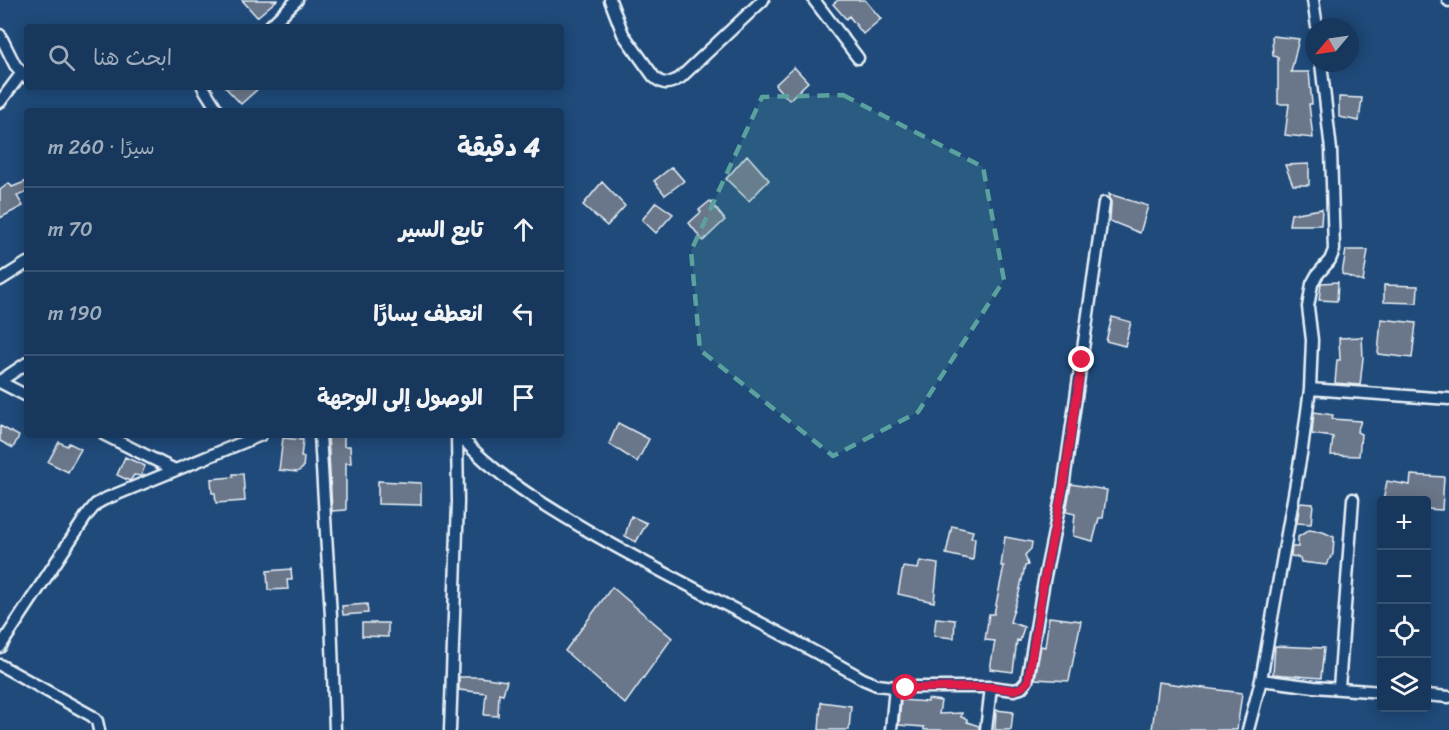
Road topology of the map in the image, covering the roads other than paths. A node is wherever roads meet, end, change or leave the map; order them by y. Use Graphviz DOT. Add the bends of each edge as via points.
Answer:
graph roads {
  1 [pos="297,0"];
  2 [pos="610,0"];
  3 [pos="763,0"];
  4 [pos="814,0"];
  5 [pos="1313,0"];
  6 [pos="1316,18"];
  7 [pos="272,24"];
  8 [pos="2,41"];
  9 [pos="858,58"];
  10 [pos="1322,72"];
  11 [pos="24,76"];
  12 [pos="205,90"];
  13 [pos="0,102"];
  14 [pos="216,108"];
  15 [pos="1104,203"];
  16 [pos="24,265"];
  17 [pos="0,280"];
  18 [pos="24,365"];
  19 [pos="0,382"];
  20 [pos="1310,389"];
  21 [pos="24,394"];
  22 [pos="1449,399"];
  23 [pos="111,438"];
  24 [pos="248,438"];
  25 [pos="320,438"];
  26 [pos="458,438"];
  27 [pos="461,438"];
  28 [pos="175,470"];
  29 [pos="1353,499"];
  30 [pos="0,647"];
  31 [pos="0,665"];
  32 [pos="1260,680"];
  33 [pos="895,687"];
  34 [pos="991,687"];
  35 [pos="1339,688"];
  36 [pos="1377,692"];
  37 [pos="1431,695"];
  38 [pos="1449,697"];
  39 [pos="99,730"];
  40 [pos="335,730"];
  41 [pos="450,730"];
  42 [pos="891,730"];
  43 [pos="986,730"];
  44 [pos="1248,730"];
  1 -- 7 [label="street"];
  2 -- 3 [label="street" via="623,34 647,68 661,83 670,84"];
  4 -- 9 [label="street"];
  5 -- 6 [label="street"];
  8 -- 11 [label="street"];
  10 -- 20 [label="street" via="1331,150 1334,250 1312,284 1308,307 1312,340"];
  11 -- 13 [label="street"];
  12 -- 14 [label="street"];
  15 -- 34 [label="street" via="1063,488 1032,666 1028,681 1021,688"];
  16 -- 17 [label="street"];
  18 -- 19 [label="street"];
  19 -- 21 [label="street"];
  20 -- 22 [label="street"];
  20 -- 32 [label="street"];
  23 -- 28 [label="street"];
  24 -- 28 [label="street"];
  25 -- 40 [label="street"];
  26 -- 41 [label="street"];
  27 -- 33 [label="street" via="490,466 550,509 635,558 863,680"];
  28 -- 30 [label="street" via="96,504"];
  29 -- 35 [label="street"];
  31 -- 39 [label="street" via="92,716"];
  32 -- 35 [label="street"];
  32 -- 44 [label="street"];
  33 -- 34 [label="street"];
  33 -- 42 [label="street"];
  34 -- 43 [label="street"];
  35 -- 36 [label="street"];
  37 -- 38 [label="street"];
}
